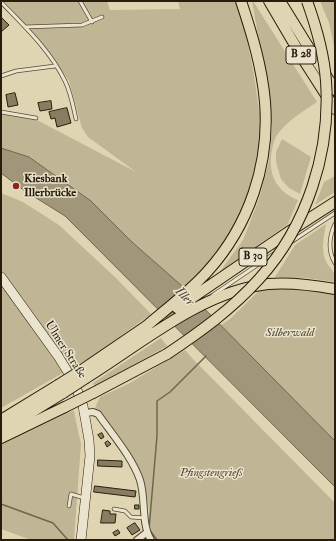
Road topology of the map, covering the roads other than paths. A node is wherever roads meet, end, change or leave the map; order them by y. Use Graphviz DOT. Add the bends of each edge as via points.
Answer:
graph roads {
  1 [pos="80,1"];
  2 [pos="241,1"];
  3 [pos="269,1"];
  4 [pos="280,1"];
  5 [pos="307,1"];
  6 [pos="1,2"];
  7 [pos="102,17"];
  8 [pos="92,22"];
  9 [pos="25,27"];
  10 [pos="55,66"];
  11 [pos="1,76"];
  12 [pos="335,90"];
  13 [pos="335,109"];
  14 [pos="1,112"];
  15 [pos="36,118"];
  16 [pos="76,119"];
  17 [pos="335,202"];
  18 [pos="335,213"];
  19 [pos="335,224"];
  20 [pos="278,251"];
  21 [pos="335,263"];
  22 [pos="1,277"];
  23 [pos="221,289"];
  24 [pos="244,289"];
  25 [pos="335,289"];
  26 [pos="146,332"];
  27 [pos="60,389"];
  28 [pos="85,413"];
  29 [pos="1,420"];
  30 [pos="1,431"];
  31 [pos="1,438"];
  32 [pos="86,498"];
  33 [pos="69,506"];
  34 [pos="114,509"];
  35 [pos="145,518"];
  36 [pos="146,533"];
  37 [pos="81,540"];
  38 [pos="137,540"];
  39 [pos="151,540"];
  1 -- 8 [label="lane"];
  2 -- 26 [label="highway" via="255,46 266,119 263,156 257,183 246,216 228,246 206,273"];
  3 -- 13 [label="highway, B 28"];
  4 -- 12 [label="highway, B 28"];
  5 -- 31 [label="highway, bridge" via="317,29 326,79 324,136 312,186 302,212 280,252 242,296 212,322 167,354"];
  6 -- 9 [label="lane"];
  7 -- 8 [label="lane"];
  8 -- 9 [label="lane" via="82,25"];
  9 -- 10 [label="lane" via="47,52"];
  10 -- 11 [label="lane" via="16,71"];
  10 -- 16 [label="lane" via="68,88"];
  14 -- 15 [label="lane"];
  17 -- 23 [label="highway, B 30" via="290,231"];
  18 -- 20 [label="lane, B 30"];
  19 -- 21 [label="lane" via="330,246"];
  20 -- 23 [label="lane, B 30"];
  20 -- 24 [label="lane"];
  22 -- 28 [label="main road, Ulmer Straße" via="74,382"];
  23 -- 24 [label="highway"];
  23 -- 26 [label="highway, B 30" via="192,310"];
  23 -- 26 [label="highway, B 30" via="173,311"];
  24 -- 25 [label="highway" via="280,283"];
  26 -- 27 [label="highway, B 30, bridge"];
  27 -- 29 [label="highway, B 30"];
  27 -- 30 [label="highway, B 30"];
  28 -- 32 [label="main road, Ulmer Straße" via="90,456"];
  28 -- 35 [label="street" via="98,414 132,463 140,479"];
  32 -- 33 [label="lane" via="72,494"];
  32 -- 37 [label="main road, Ulmer Straße"];
  34 -- 35 [label="lane" via="125,511 131,517"];
  35 -- 36 [label="street"];
  36 -- 38 [label="street"];
  36 -- 39 [label="street"];
}
